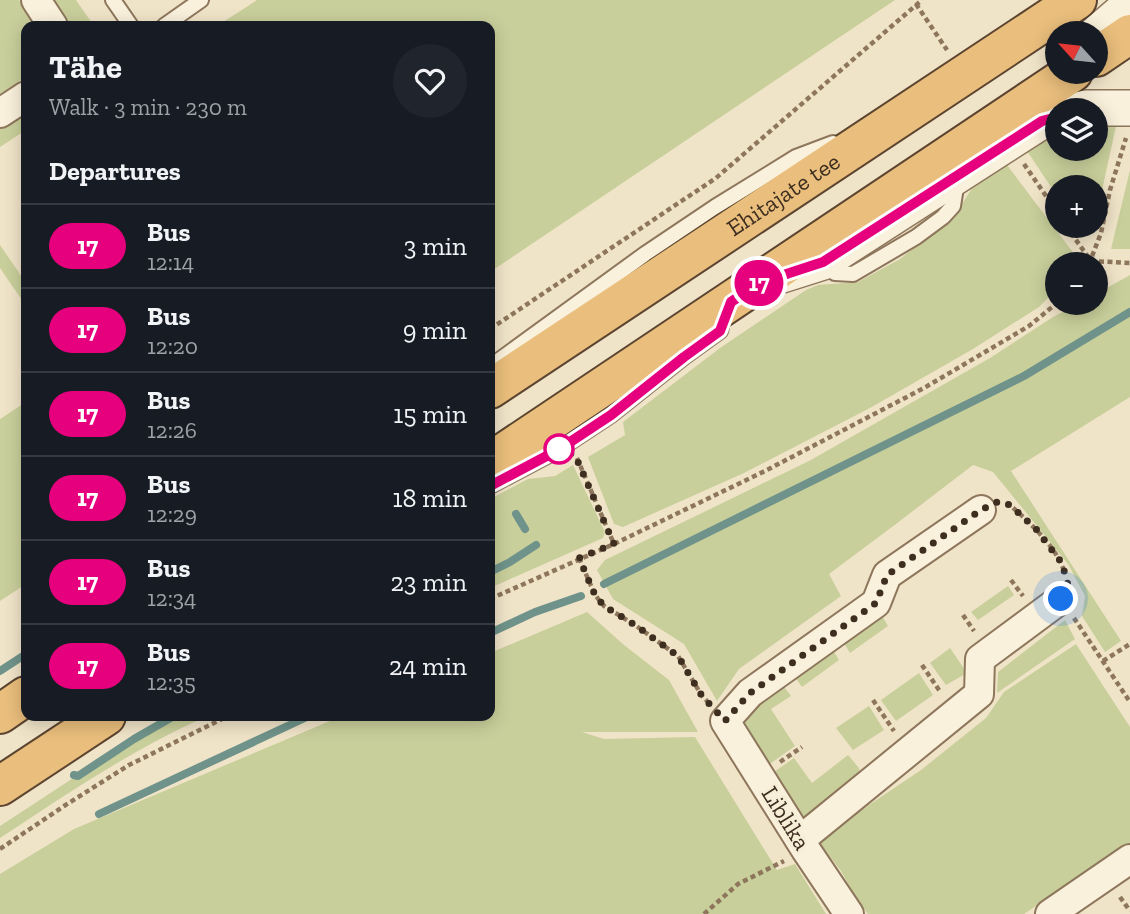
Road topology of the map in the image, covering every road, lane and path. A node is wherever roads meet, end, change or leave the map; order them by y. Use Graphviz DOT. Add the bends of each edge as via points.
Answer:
graph roads {
  1 [pos="36,0"];
  2 [pos="113,0"];
  3 [pos="201,0"];
  4 [pos="922,0"];
  5 [pos="1077,0"];
  6 [pos="916,4"];
  7 [pos="1127,12"];
  8 [pos="50,21"];
  9 [pos="128,21"];
  10 [pos="171,21"];
  11 [pos="1108,25"];
  12 [pos="1108,40"];
  13 [pos="948,53"];
  14 [pos="1045,68"];
  15 [pos="1055,84"];
  16 [pos="21,99"];
  17 [pos="1108,108"];
  18 [pos="1130,108"];
  19 [pos="0,113"];
  20 [pos="900,117"];
  21 [pos="1045,120"];
  22 [pos="1128,143"];
  23 [pos="1019,158"];
  24 [pos="1045,195"];
  25 [pos="1094,252"];
  26 [pos="1108,263"];
  27 [pos="1130,263"];
  28 [pos="745,293"];
  29 [pos="1045,313"];
  30 [pos="495,326"];
  31 [pos="495,365"];
  32 [pos="495,386"];
  33 [pos="575,455"];
  34 [pos="495,465"];
  35 [pos="495,466"];
  36 [pos="981,510"];
  37 [pos="614,544"];
  38 [pos="579,558"];
  39 [pos="495,597"];
  40 [pos="1061,599"];
  41 [pos="1081,629"];
  42 [pos="1130,644"];
  43 [pos="1103,661"];
  44 [pos="922,665"];
  45 [pos="21,699"];
  46 [pos="873,700"];
  47 [pos="1130,702"];
  48 [pos="0,713"];
  49 [pos="956,713"];
  50 [pos="99,721"];
  51 [pos="218,721"];
  52 [pos="725,721"];
  53 [pos="909,752"];
  54 [pos="0,786"];
  55 [pos="803,845"];
  56 [pos="0,849"];
  57 [pos="1130,859"];
  58 [pos="704,914"];
  59 [pos="849,914"];
  60 [pos="1050,914"];
  1 -- 8 [label="street"];
  2 -- 9 [label="lane"];
  3 -- 10 [label="lane"];
  4 -- 6 [label="path"];
  5 -- 20 [label="highway, Ehitajate tee"];
  6 -- 13 [label="path"];
  6 -- 30 [label="path" via="716,178"];
  7 -- 11 [label="street"];
  7 -- 12 [label="highway"];
  14 -- 34 [label="street" via="520,421"];
  15 -- 28 [label="highway"];
  16 -- 19 [label="street"];
  17 -- 18 [label="street"];
  18 -- 22 [label="path"];
  20 -- 31 [label="lane" via="796,157 761,178 645,254"];
  20 -- 32 [label="highway, Ehitajate tee"];
  21 -- 28 [label="street" via="823,262"];
  22 -- 25 [label="path"];
  23 -- 24 [label="path"];
  26 -- 27 [label="path"];
  28 -- 35 [label="highway"];
  29 -- 37 [label="path" via="924,388"];
  33 -- 37 [label="path"];
  36 -- 40 [label="path" via="999,501 1036,529 1062,563 1068,585"];
  36 -- 52 [label="street" via="887,575 876,603 750,693"];
  37 -- 38 [label="path"];
  38 -- 39 [label="path"];
  38 -- 52 [label="path" via="604,606 678,656 702,696"];
  40 -- 49 [label="street" via="980,659 979,694"];
  41 -- 43 [label="path"];
  42 -- 43 [label="path"];
  43 -- 47 [label="path"];
  44 -- 49 [label="path"];
  45 -- 48 [label="highway"];
  46 -- 53 [label="path"];
  49 -- 53 [label="street"];
  50 -- 54 [label="highway"];
  51 -- 56 [label="path" via="129,765"];
  52 -- 55 [label="street, Liblika"];
  53 -- 55 [label="street"];
  55 -- 58 [label="path" via="738,884"];
  55 -- 59 [label="street, Liblika"];
  57 -- 60 [label="street"];
}
